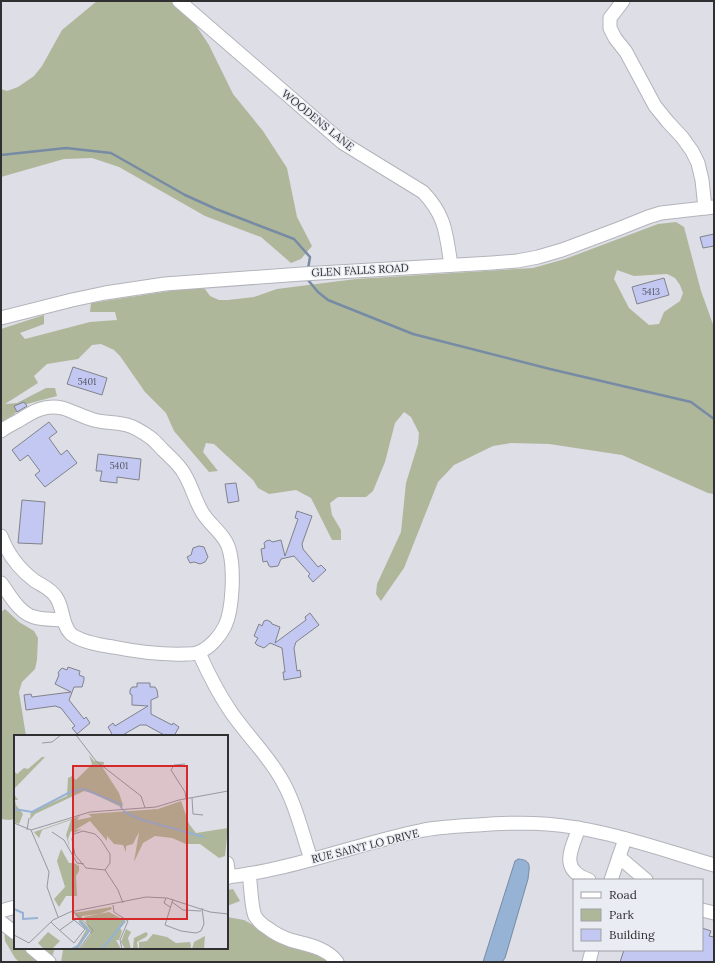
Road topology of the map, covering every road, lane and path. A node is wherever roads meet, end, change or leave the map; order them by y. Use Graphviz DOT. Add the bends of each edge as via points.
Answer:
graph roads {
  1 [pos="179,1"];
  2 [pos="623,1"];
  3 [pos="710,207"];
  4 [pos="451,265"];
  5 [pos="1,318"];
  6 [pos="1,431"];
  7 [pos="1,536"];
  8 [pos="1,583"];
  9 [pos="63,620"];
  10 [pos="199,653"];
  11 [pos="579,828"];
  12 [pos="625,839"];
  13 [pos="619,857"];
  14 [pos="311,859"];
  15 [pos="714,865"];
  16 [pos="250,874"];
  17 [pos="228,877"];
  18 [pos="586,879"];
  19 [pos="611,879"];
  20 [pos="645,879"];
  21 [pos="14,907"];
  22 [pos="1,910"];
  23 [pos="703,910"];
  24 [pos="714,914"];
  25 [pos="1,922"];
  26 [pos="14,933"];
  27 [pos="33,949"];
  28 [pos="592,951"];
  29 [pos="49,962"];
  30 [pos="337,962"];
  31 [pos="589,962"];
  1 -- 4 [label="street, WOODENS LANE" via="343,143 423,192 438,211 443,223"];
  2 -- 3 [label="street" via="610,18 610,28 655,106 692,151 698,163"];
  3 -- 4 [label="street, GLEN FALLS ROAD" via="648,217 538,257 510,262"];
  4 -- 5 [label="street, GLEN FALLS ROAD" via="180,282 129,288"];
  6 -- 10 [label="street" via="32,412 50,407 60,408 101,422 138,430 176,463 185,474 201,511 219,532 230,552 232,575 229,613 217,637"];
  7 -- 9 [label="street" via="12,558 27,575 50,589 57,598 61,605"];
  8 -- 9 [label="street" via="23,611 33,617"];
  9 -- 10 [label="street" via="67,629 81,640 140,653"];
  10 -- 14 [label="street" via="231,712 281,777 290,795"];
  11 -- 12 [label="street, RUE SAINT LO DRIVE"];
  11 -- 14 [label="street, RUE SAINT LO DRIVE" via="536,823 459,826 394,836"];
  11 -- 18 [label="street" via="570,854 570,865 574,872"];
  12 -- 13 [label="street"];
  12 -- 15 [label="street, RUE SAINT LO DRIVE"];
  13 -- 19 [label="street"];
  13 -- 20 [label="street"];
  14 -- 16 [label="street, RUE SAINT LO DRIVE"];
  16 -- 17 [label="street, RUE SAINT LO DRIVE"];
  16 -- 30 [label="street" via="253,906 256,917 264,926 276,935 330,954"];
  21 -- 22 [label="street"];
  23 -- 24 [label="street"];
  25 -- 26 [label="street"];
  27 -- 29 [label="street"];
  28 -- 31 [label="street"];
}
